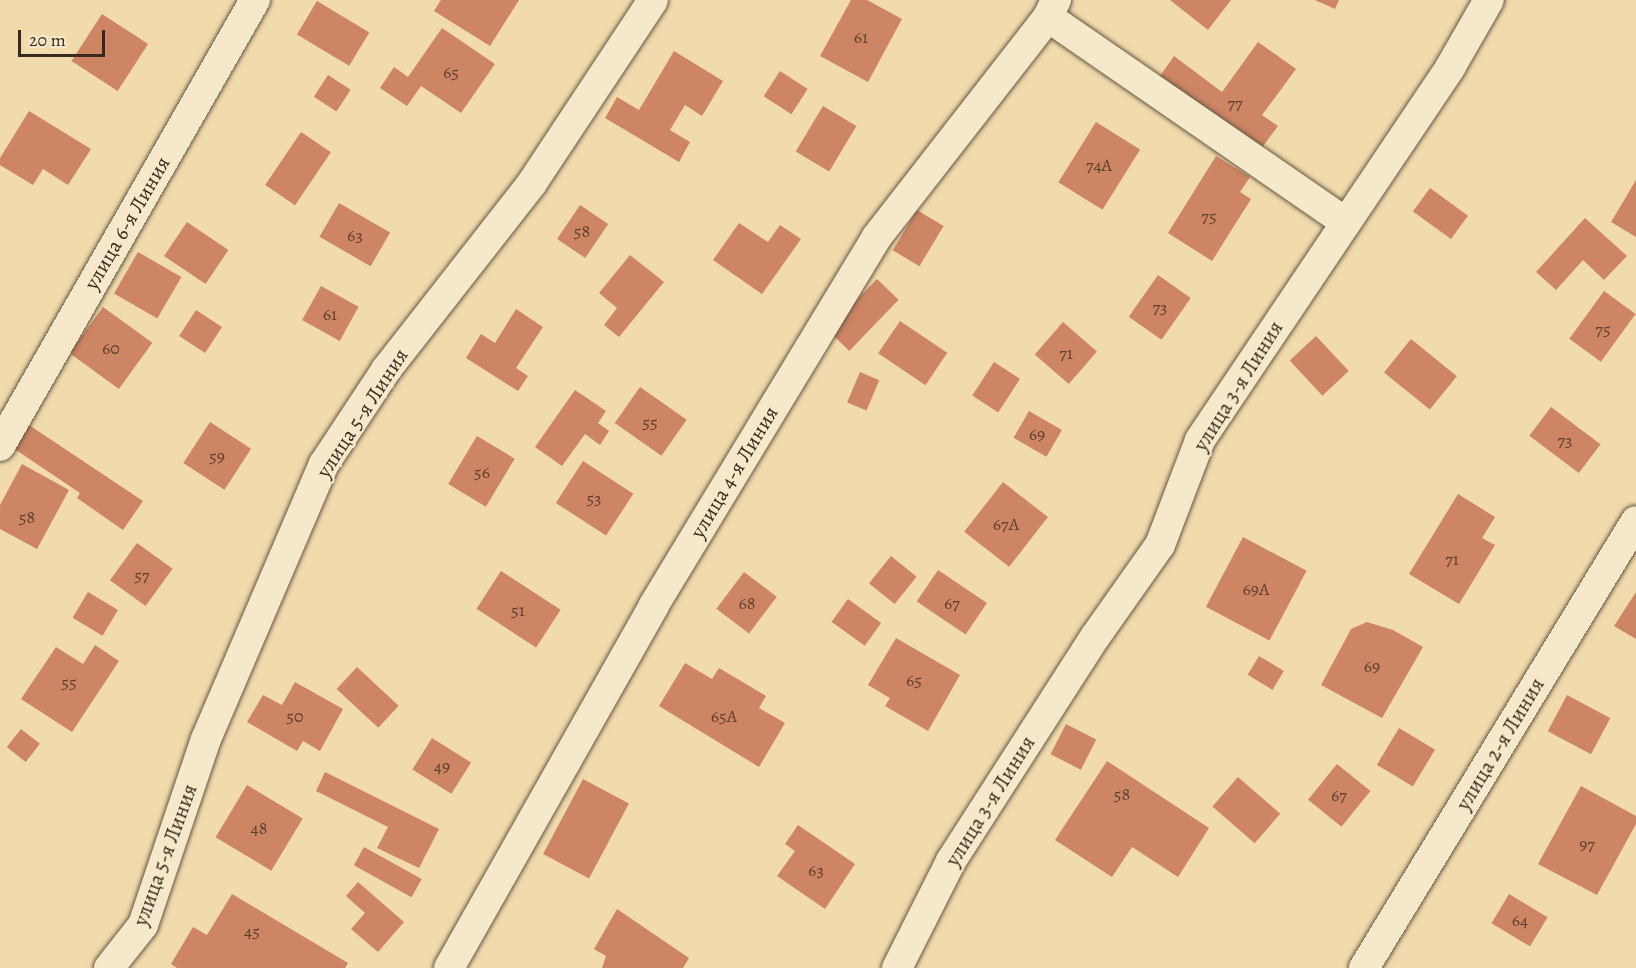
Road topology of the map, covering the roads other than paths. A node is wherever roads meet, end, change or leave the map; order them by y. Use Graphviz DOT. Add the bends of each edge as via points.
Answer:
graph roads {
  1 [pos="255,0"];
  2 [pos="653,0"];
  3 [pos="1489,0"];
  4 [pos="1052,9"];
  5 [pos="1344,221"];
  6 [pos="0,446"];
  7 [pos="1636,521"];
  8 [pos="109,968"];
  9 [pos="449,968"];
  10 [pos="897,968"];
  11 [pos="1364,968"];
  1 -- 6 [label="street, улица 6-я Линия"];
  2 -- 8 [label="street, улица 5-я Линия" via="532,183 386,369 324,464 206,739 143,925"];
  3 -- 5 [label="street, улица 3-я Линия" via="1451,66"];
  4 -- 5 [label="street"];
  4 -- 9 [label="street, улица 4-я Линия" via="876,238 650,611"];
  5 -- 10 [label="street, улица 3-я Линия" via="1200,440 1160,545 1095,637 951,861"];
  7 -- 11 [label="street, улица 2-я Линия"];
}
